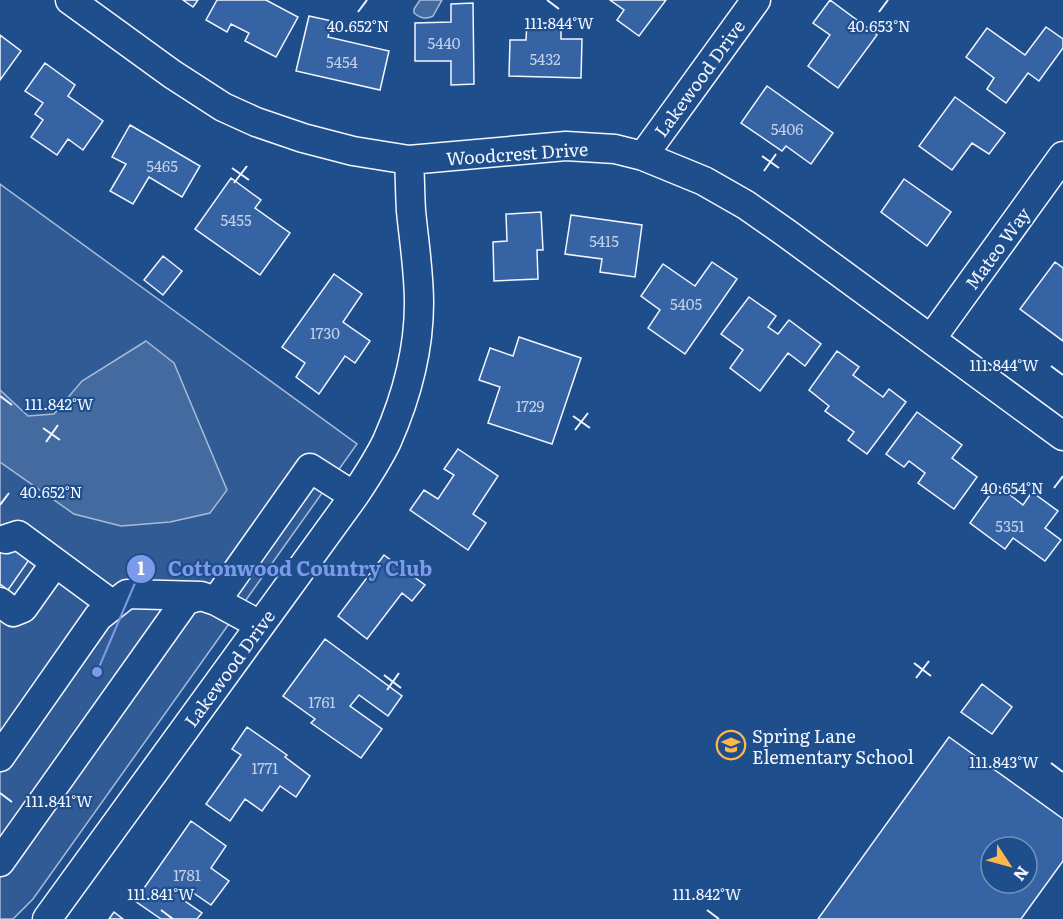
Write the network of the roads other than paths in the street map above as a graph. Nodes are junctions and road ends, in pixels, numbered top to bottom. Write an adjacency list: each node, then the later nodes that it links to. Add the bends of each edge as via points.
1 (70, 0): 5 (street, Woodcrest Drive, via 223,107 303,138)
2 (756, 0): 3 (street, Lakewood Drive)
3 (643, 156): 5 (street, Woodcrest Drive, via 615,149 566,146); 6 (street, Woodcrest Drive, via 704,181 746,205)
4 (1063, 156): 6 (street, Mateo Way)
5 (409, 160): 8 (street, Lakewood Drive, via 419,303 413,356 404,395 386,442)
6 (931, 339): 7 (street, Woodcrest Drive)
7 (1063, 436)
8 (354, 496): 11 (street, via 310,468); 14 (street, Lakewood Drive)
9 (6, 539): 10 (street, via 18,535)
10 (55, 563): 12 (street, via 23,608 13,612); 13 (street)
11 (208, 598): 13 (street, via 127,594); 14 (street); 16 (street, via 186,600)
12 (0, 602)
13 (113, 605): 15 (street, via 98,617)
14 (260, 625): 17 (street, Lakewood Drive)
15 (0, 757)
16 (0, 862)
17 (46, 919)

